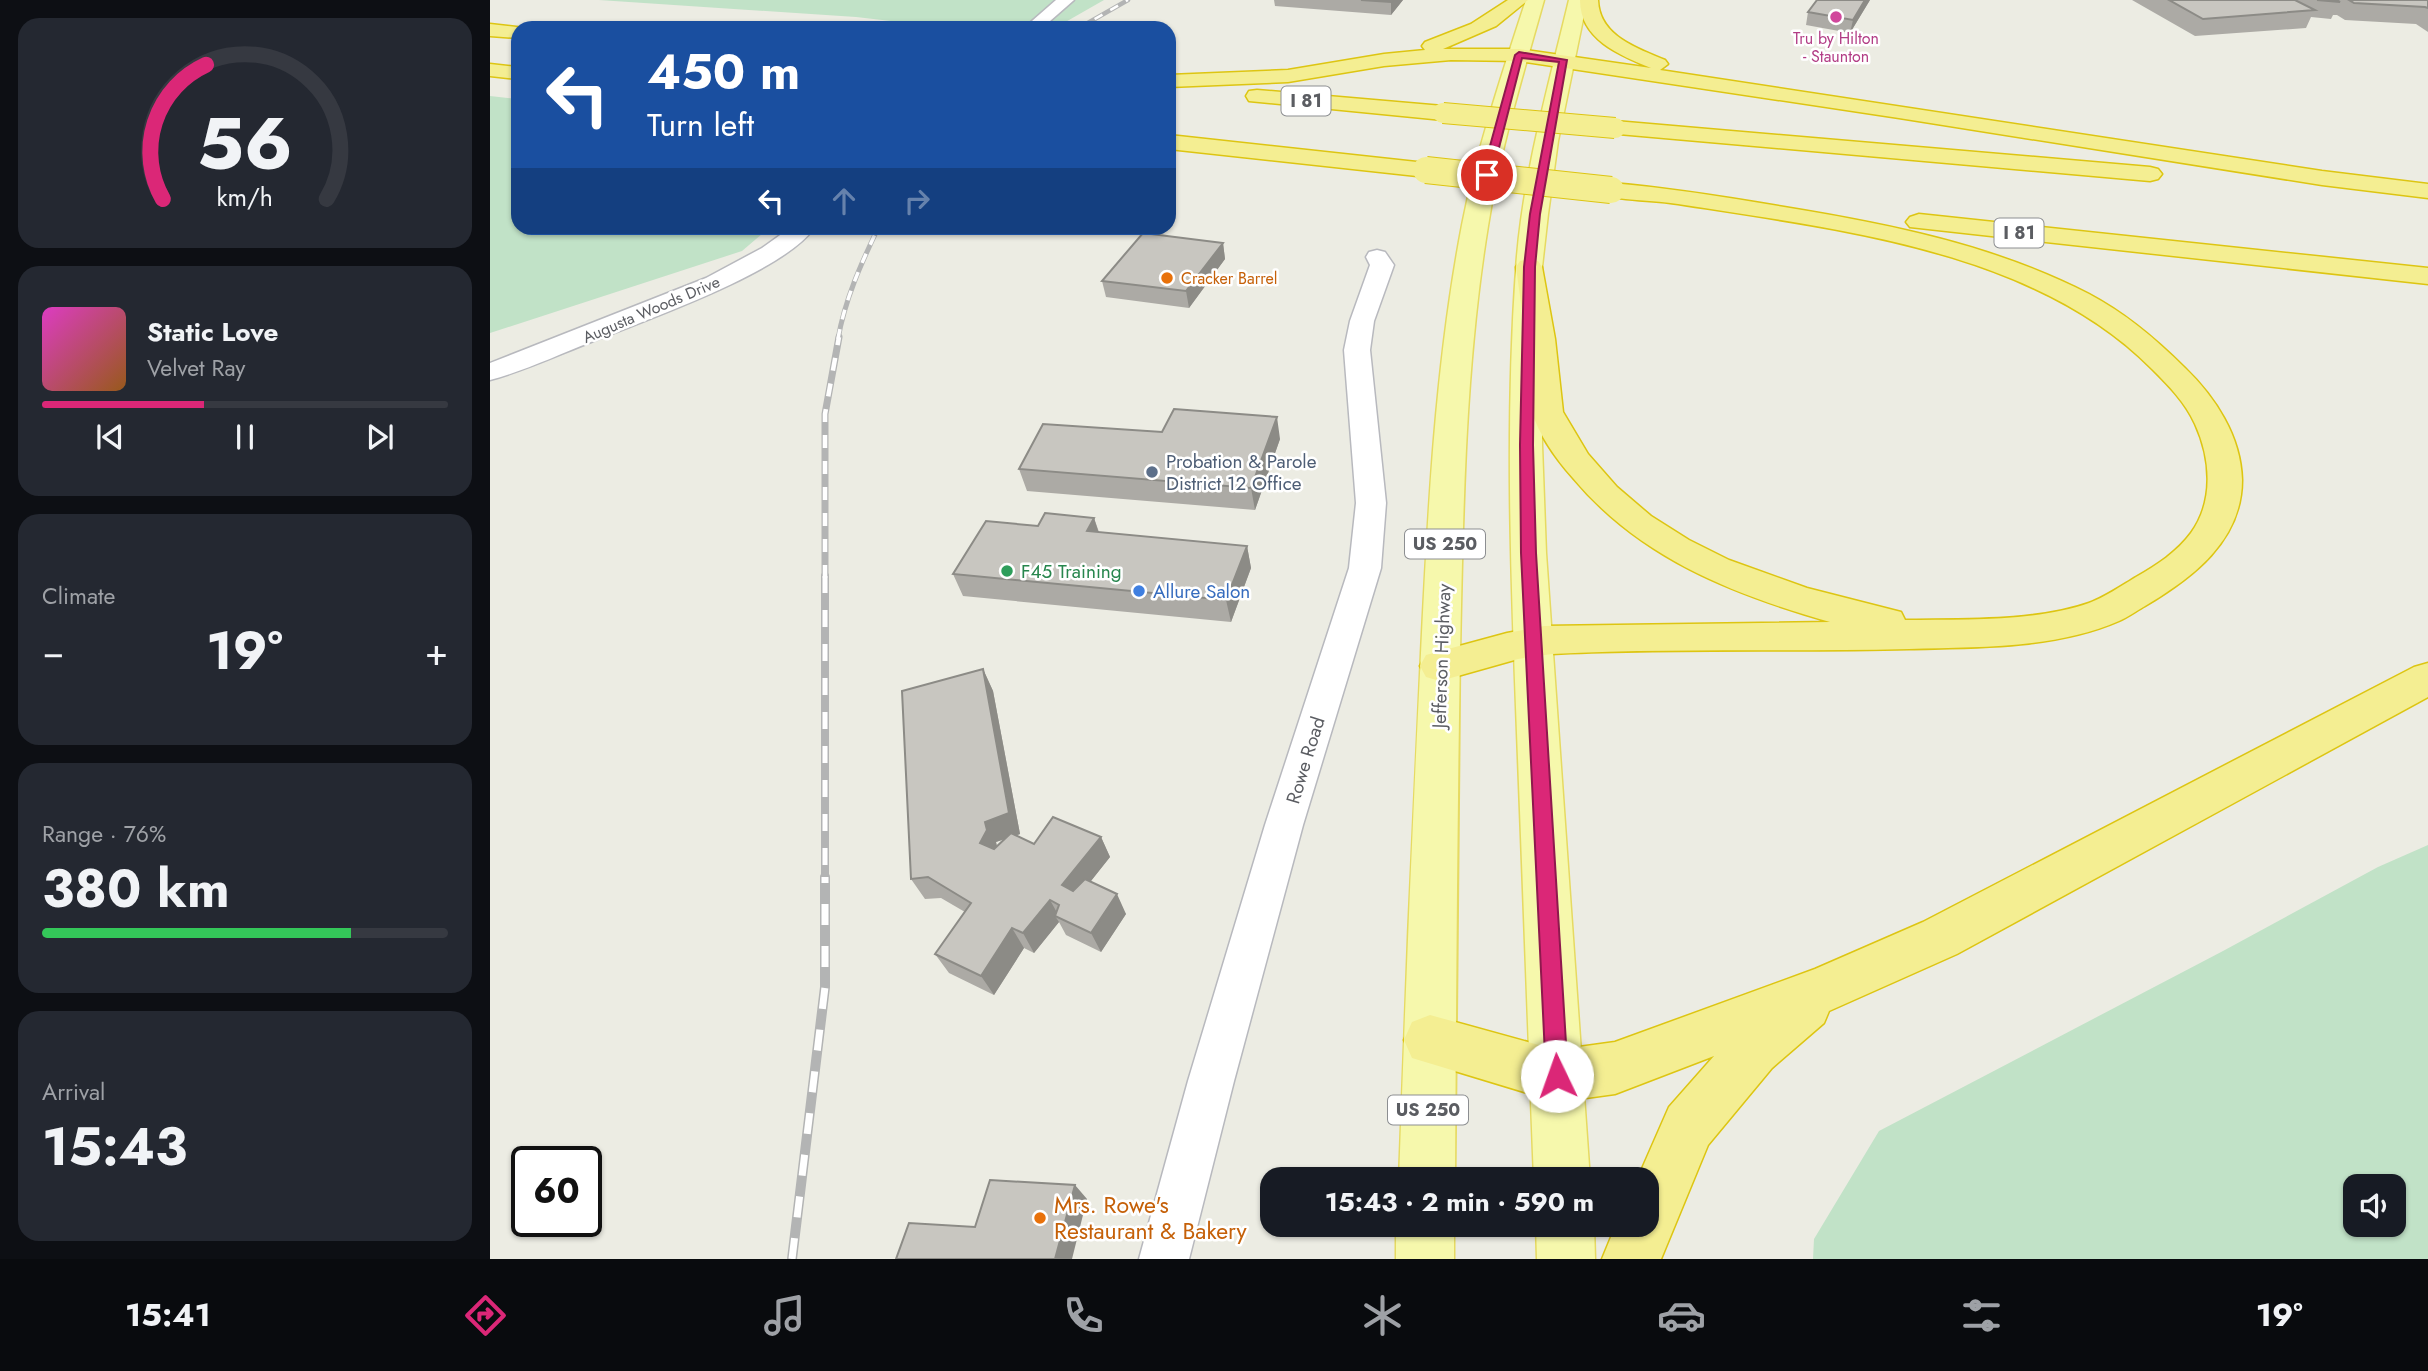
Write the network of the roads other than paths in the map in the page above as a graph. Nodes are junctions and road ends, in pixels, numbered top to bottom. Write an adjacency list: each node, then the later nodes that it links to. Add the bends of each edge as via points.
1 (1066, 0): 6 (street)
2 (1519, 0): 11 (highway, via 1455,38)
3 (1535, 0): 9 (main road, US 250)
4 (1577, 0): 10 (main road)
5 (1589, 0): 15 (highway, via 1592,21 1617,44 1668,69)
6 (1040, 21)
7 (490, 30): 8 (highway)
8 (511, 32)
9 (1519, 55): 10 (highway); 11 (highway, via 1451,54); 28 (main road, Jefferson Highway / US 250, via 1475,223 1458,336)
10 (1563, 60): 15 (highway); 23 (main road)
11 (1384, 61): 14 (highway, via 1288,76)
12 (490, 70): 13 (highway)
13 (511, 72)
14 (1176, 80)
15 (1737, 86): 18 (highway)
16 (1176, 90): 20 (highway, I 81, bridge)
17 (1176, 143): 19 (highway, I 81, bridge)
18 (2428, 191)
19 (1667, 195): 24 (highway, I 81); 26 (highway, via 1922,242 2030,276 2120,322 2147,343 2200,402 2219,441 2226,481 2220,512 2189,560 2104,612 2043,626)
20 (2428, 199)
21 (793, 235): 25 (street, Augusta Woods Drive, via 710,286)
22 (1377, 257): 39 (street, Rowe Road, via 1382,265 1380,275 1362,321 1357,350 1371,503 1365,568 1284,825)
23 (1529, 267): 26 (highway, via 1545,406 1564,443 1607,496 1637,522 1716,569 1772,592 1885,622); 27 (main road, via 1526,445)
24 (2428, 276)
25 (490, 372)
26 (1958, 633): 27 (highway)
27 (1533, 641): 28 (highway); 32 (main road)
28 (1440, 666): 31 (main road, Jefferson Highway / US 250)
29 (2428, 678): 30 (highway, via 1953,931)
30 (1825, 989): 32 (highway, via 1615,1068); 35 (highway, via 1754,1050 1688,1126)
31 (1430, 1040): 32 (highway); 33 (main road, Jefferson Highway / US 250)
32 (1557, 1076): 34 (main road)
33 (1427, 1167)
34 (1561, 1167)
35 (1659, 1194)
36 (1426, 1237): 40 (main road)
37 (1565, 1237): 41 (main road)
38 (1640, 1237): 42 (highway)
39 (1164, 1259)
40 (1425, 1259)
41 (1566, 1259)
42 (1631, 1259)

